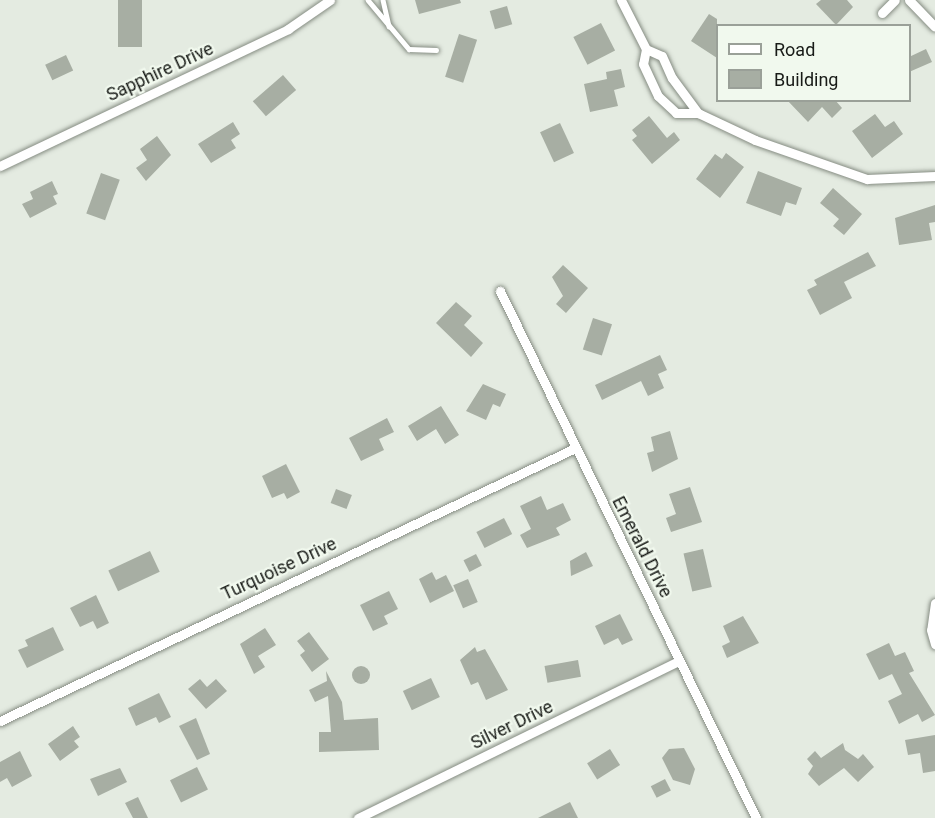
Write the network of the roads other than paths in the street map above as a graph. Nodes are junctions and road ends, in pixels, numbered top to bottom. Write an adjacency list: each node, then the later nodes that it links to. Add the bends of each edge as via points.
1 (330, 0): 13 (street, Sapphire Drive, via 288,29)
2 (368, 0): 8 (lane)
3 (383, 0): 8 (lane)
4 (621, 0): 10 (street)
5 (895, 0): 7 (street)
6 (909, 0): 9 (street)
7 (882, 13)
8 (388, 26): 11 (lane, via 409,49)
9 (935, 27)
10 (646, 49): 12 (street, via 662,56 672,78); 12 (street, via 643,64 666,106 676,113)
11 (436, 50)
12 (698, 113): 14 (street, via 755,140 867,179)
13 (0, 166)
14 (935, 176)
15 (500, 291): 16 (street, Emerald Drive)
16 (573, 449): 19 (street, Emerald Drive); 20 (street, Turquoise Drive)
17 (935, 603): 18 (street, via 931,630)
18 (935, 644)
19 (679, 661): 21 (street, Silver Drive); 22 (street, Emerald Drive)
20 (0, 721)
21 (358, 818)
22 (756, 818)

